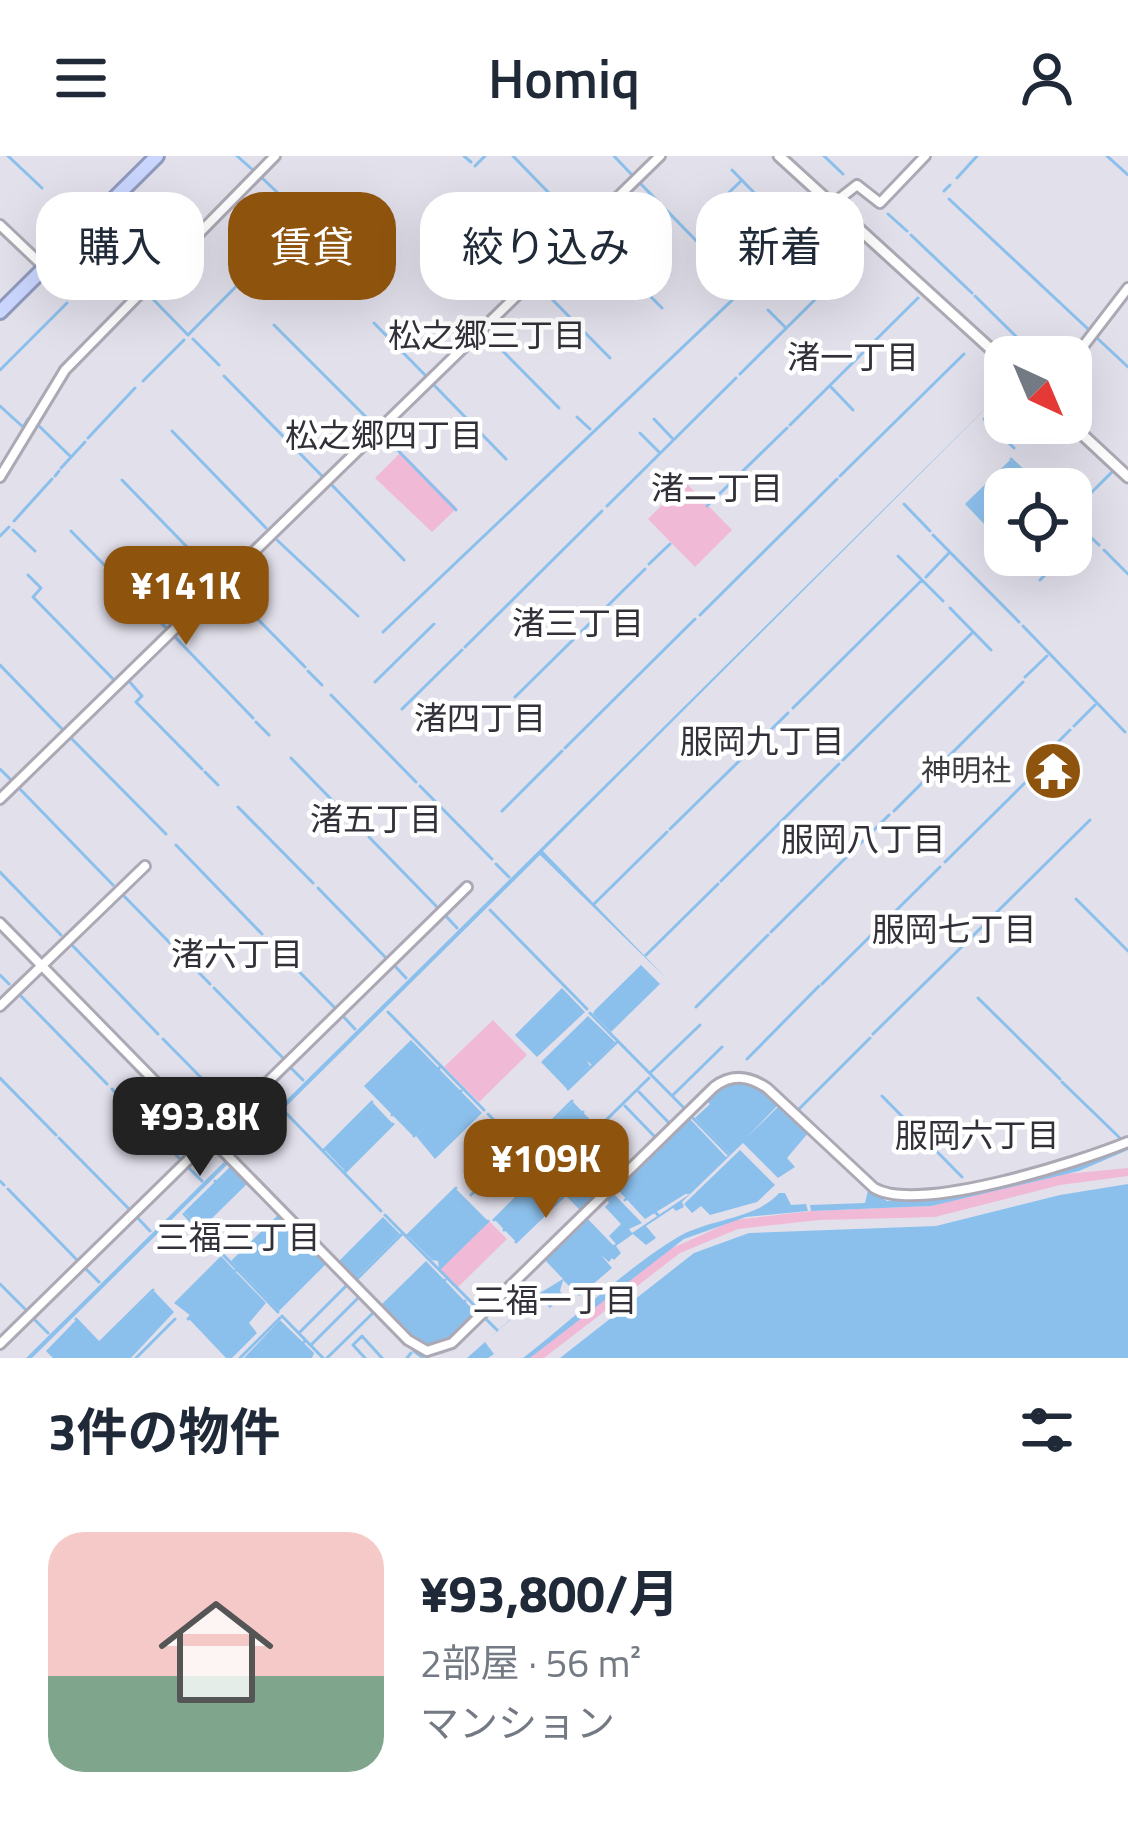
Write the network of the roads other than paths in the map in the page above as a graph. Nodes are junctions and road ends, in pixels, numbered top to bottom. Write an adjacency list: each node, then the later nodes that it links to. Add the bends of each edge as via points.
1 (153, 156): 6 (highway); 15 (highway)
2 (274, 156): 19 (street, via 65,370)
3 (660, 156): 21 (street)
4 (779, 156): 7 (main road)
5 (925, 156): 8 (street, via 880,203 857,185)
6 (115, 192)
7 (821, 192)
8 (848, 192)
9 (0, 225): 11 (street)
10 (864, 231): 17 (main road)
11 (36, 259)
12 (36, 267): 14 (highway)
13 (1128, 288): 16 (street)
14 (0, 303)
15 (0, 312)
16 (1091, 336)
17 (984, 342)
18 (1092, 443): 20 (main road)
19 (0, 477)
20 (1128, 477)
21 (0, 799)
22 (146, 866): 25 (street)
23 (467, 887): 27 (street)
24 (0, 923): 25 (street)
25 (39, 963): 26 (street); 27 (street)
26 (0, 1006)
27 (211, 1138): 28 (street, via 408,1340 432,1351 458,1338 729,1078 767,1088 874,1188 895,1196 950,1192); 29 (street)
28 (1128, 1142)
29 (0, 1344)

